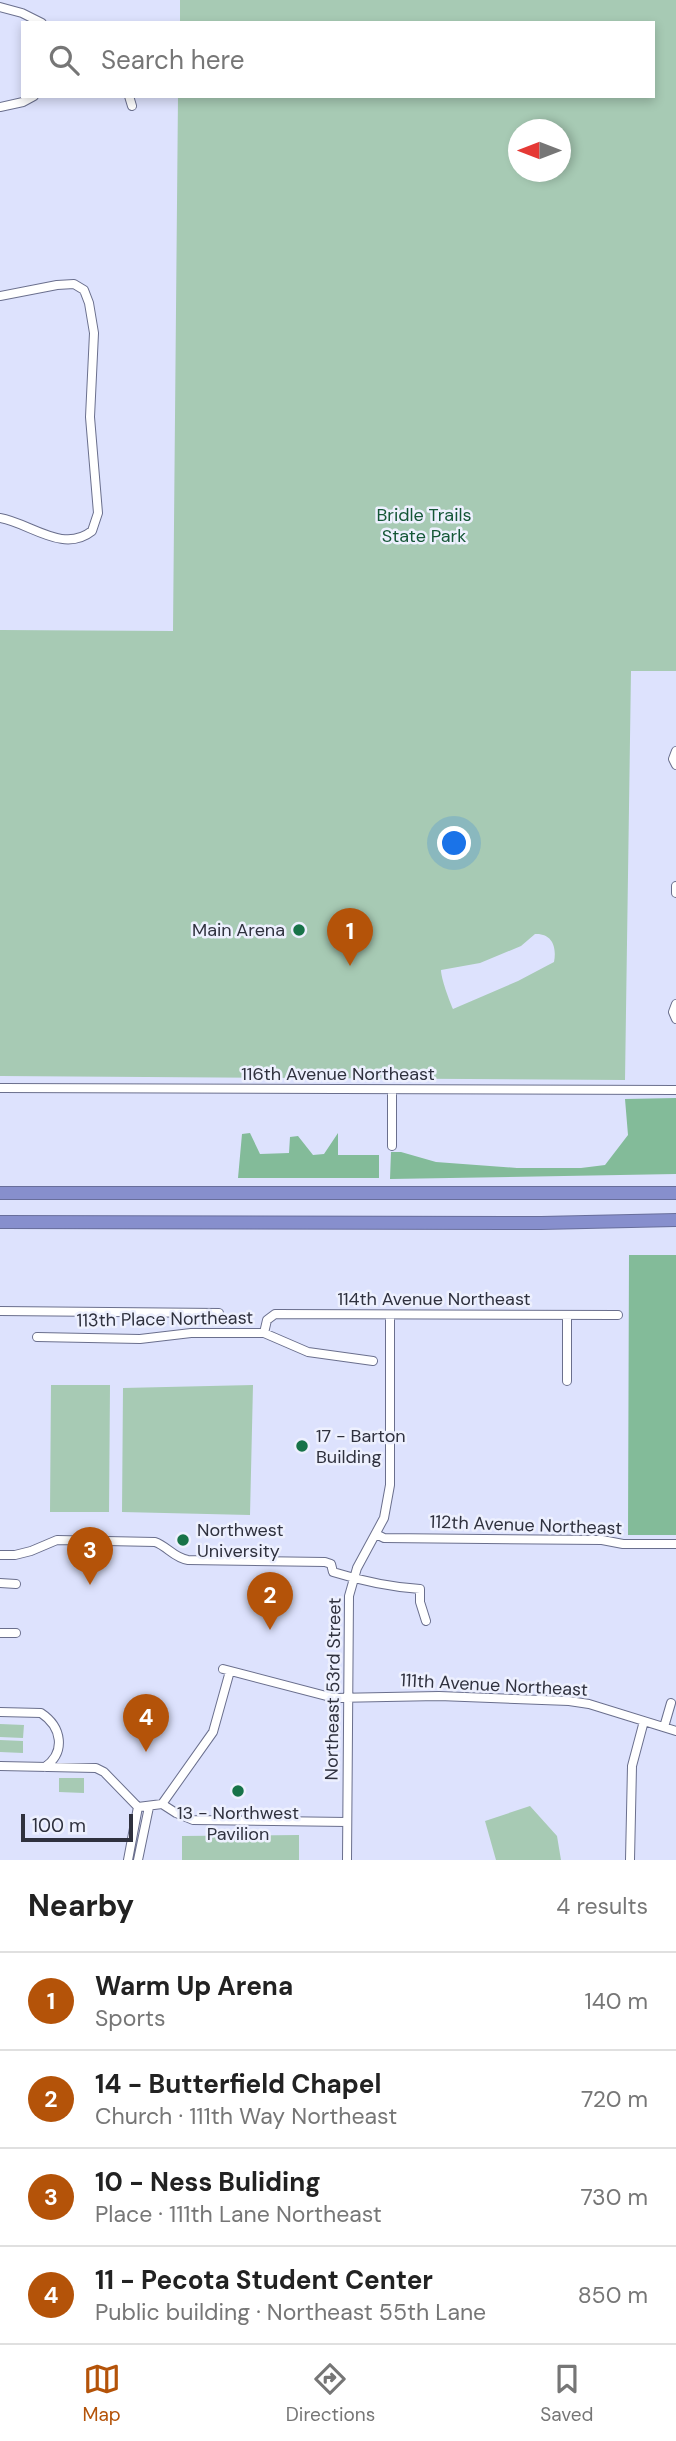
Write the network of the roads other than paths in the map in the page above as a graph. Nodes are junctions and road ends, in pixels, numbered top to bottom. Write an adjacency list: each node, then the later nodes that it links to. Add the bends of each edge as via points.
1 (0, 7): 2 (street)
2 (38, 21)
3 (30, 98): 6 (street)
4 (130, 98): 5 (street)
5 (132, 106)
6 (0, 107)
7 (0, 296): 8 (street, via 57,285 84,290 93,317 90,417 98,513 92,531 77,540)
8 (0, 518)
9 (676, 751): 10 (street)
10 (676, 765)
11 (676, 886): 12 (street)
12 (676, 893)
13 (676, 1004): 14 (street)
14 (676, 1019)
15 (0, 1088): 16 (street, 116th Avenue Northeast)
16 (392, 1090): 17 (street, 116th Avenue Northeast); 18 (street)
17 (676, 1090)
18 (392, 1146)
19 (0, 1193): 20 (highway)
20 (676, 1194)
21 (676, 1220): 22 (highway)
22 (0, 1222)
23 (0, 1311): 24 (street)
24 (219, 1313)
25 (567, 1315): 26 (street, 114th Avenue Northeast); 27 (street, 114th Avenue Northeast); 31 (street)
26 (618, 1315)
27 (390, 1316): 28 (street, 114th Avenue Northeast, via 275,1314 267,1320); 32 (street, Northeast 53rd Street, via 390,1485)
28 (264, 1333): 29 (street, 113th Place Northeast, via 191,1333 140,1339); 30 (street, 113th Place Northeast, via 308,1352)
29 (37, 1336)
30 (373, 1361)
31 (567, 1381)
32 (376, 1534): 33 (street, 112th Avenue Northeast, via 384,1538); 35 (street, Northeast 53rd Street)
33 (676, 1544)
34 (0, 1555): 35 (street, via 31,1551 57,1539 155,1542 181,1559 325,1562 333,1572)
35 (353, 1578): 38 (street, via 420,1589); 41 (street, Northeast 53rd Street)
36 (0, 1583): 37 (street)
37 (16, 1584)
38 (426, 1621)
39 (0, 1633): 40 (street)
40 (16, 1633)
41 (348, 1696): 44 (street, 111th Avenue Northeast, via 569,1701); 49 (street, 111th Avenue Northeast, via 328,1696 226,1670 213,1732); 52 (street, Northeast 53rd Street)
42 (671, 1703): 45 (street)
43 (0, 1712): 48 (street, via 46,1716 60,1741 59,1753)
44 (644, 1721): 45 (street, 111th Avenue Northeast); 56 (street, via 632,1766)
45 (664, 1727): 46 (street, 111th Avenue Northeast)
46 (676, 1731)
47 (0, 1766): 48 (street)
48 (45, 1767): 50 (street, via 96,1768)
49 (162, 1804): 51 (street); 52 (street, via 192,1820)
50 (138, 1807): 51 (street); 53 (street)
51 (149, 1807): 54 (street)
52 (347, 1822): 55 (street, Northeast 53rd Street)
53 (128, 1860)
54 (138, 1860)
55 (347, 1860)
56 (630, 1860)

